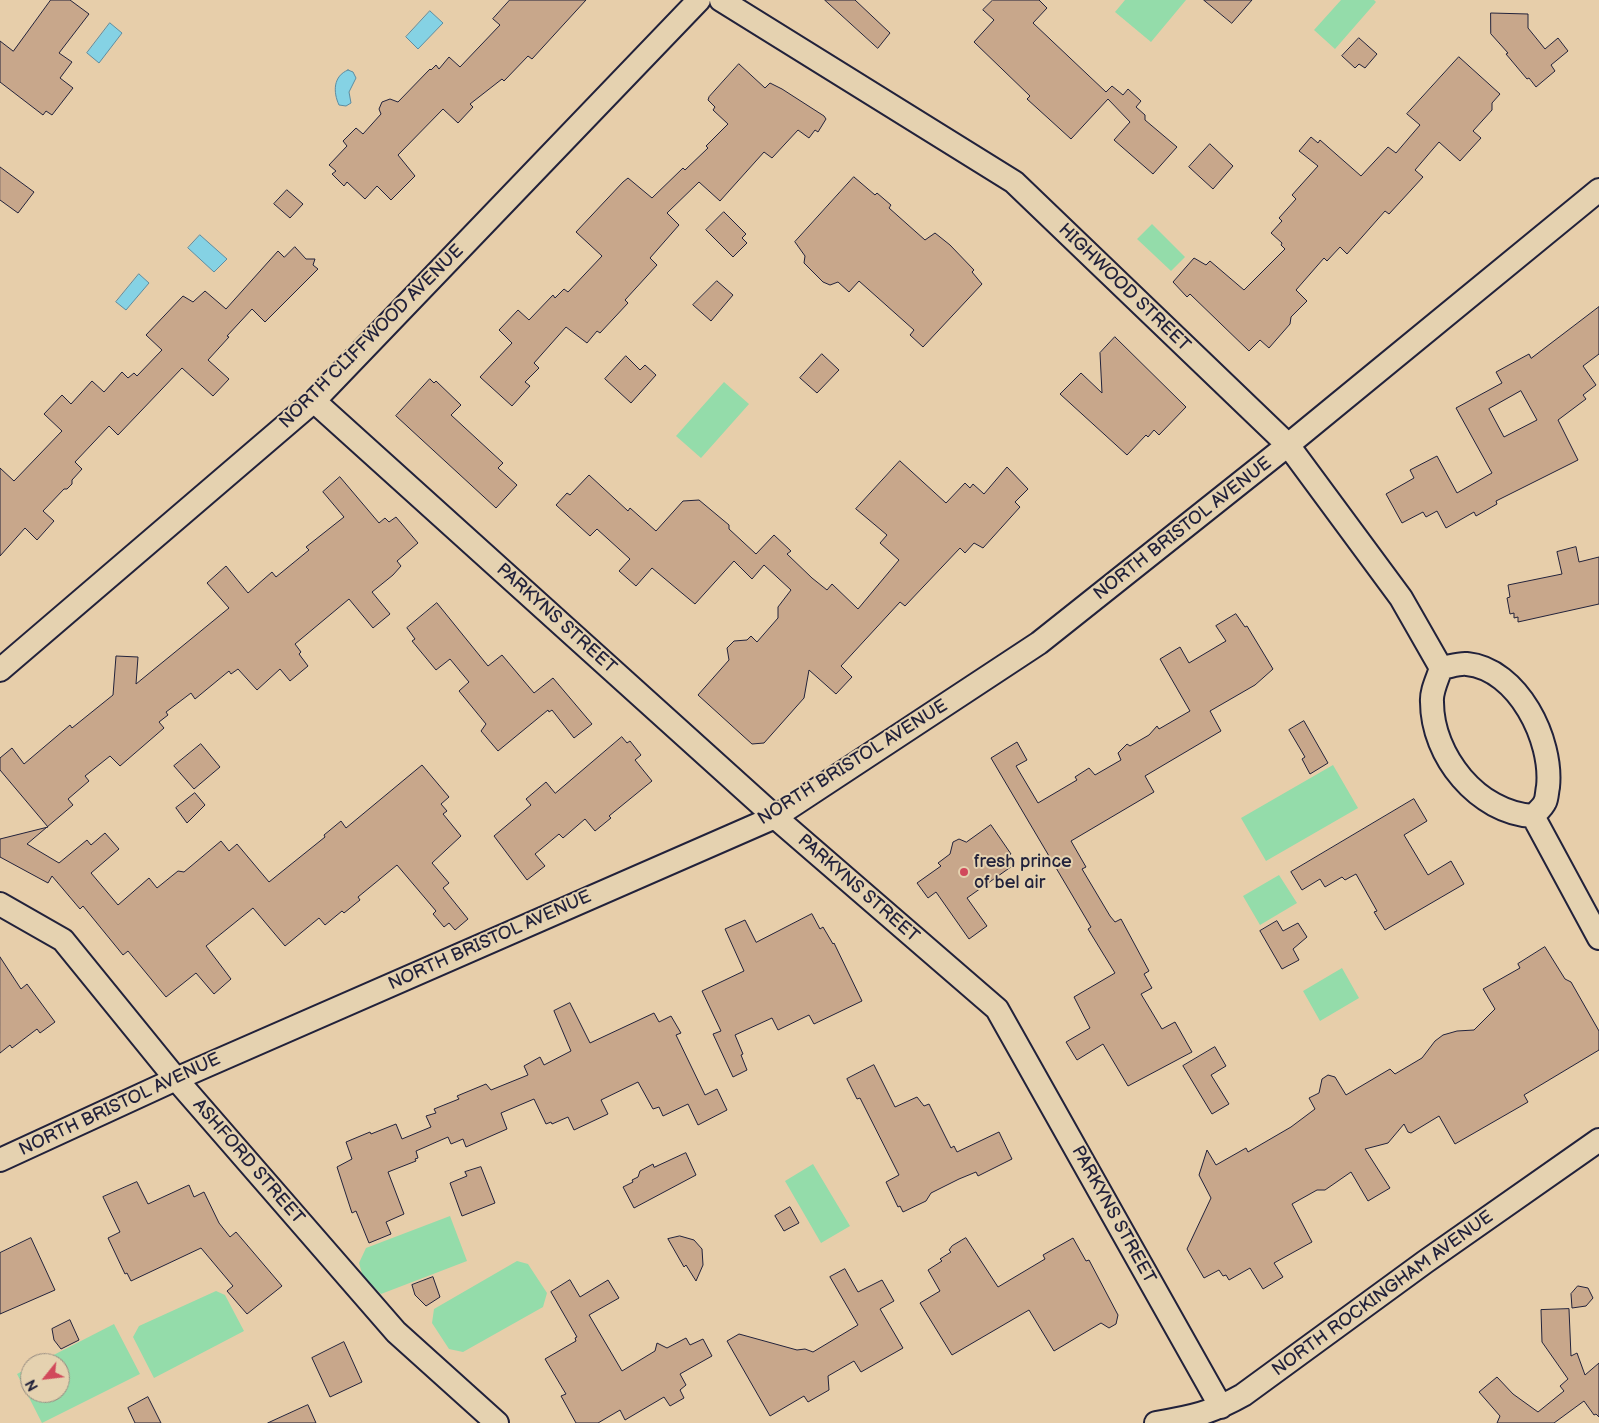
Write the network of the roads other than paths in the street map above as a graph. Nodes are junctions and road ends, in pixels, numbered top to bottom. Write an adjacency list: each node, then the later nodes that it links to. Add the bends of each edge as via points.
1 (699, 0): 4 (street, NORTH CLIFFWOOD AVENUE)
2 (721, 0): 5 (street, HIGHWOOD STREET, via 1014,182)
3 (1599, 190): 5 (street, NORTH BRISTOL AVENUE)
4 (314, 401): 7 (street, NORTH CLIFFWOOD AVENUE); 9 (street, PARKYNS STREET)
5 (1288, 445): 6 (street, HIGHWOOD STREET, via 1401,598); 9 (street, NORTH BRISTOL AVENUE, via 1039,644)
6 (1441, 668): 8 (street, via 1431,700 1435,728 1443,751 1458,774 1477,793 1516,815); 8 (street, via 1466,664 1485,669 1512,687 1532,715 1544,744 1550,771 1546,801)
7 (0, 670)
8 (1533, 816): 11 (street)
9 (775, 817): 12 (street, NORTH BRISTOL AVENUE); 15 (street, PARKYNS STREET, via 997,1010)
10 (0, 904): 12 (street, ASHFORD STREET, via 63,940)
11 (1599, 938)
12 (176, 1079): 14 (street, NORTH BRISTOL AVENUE); 16 (street, ASHFORD STREET, via 396,1332)
13 (1599, 1140): 15 (street, NORTH ROCKINGHAM AVENUE)
14 (0, 1160)
15 (1221, 1407): 17 (street, NORTH ROCKINGHAM AVENUE, via 1199,1416)
16 (497, 1423)
17 (1156, 1423)

